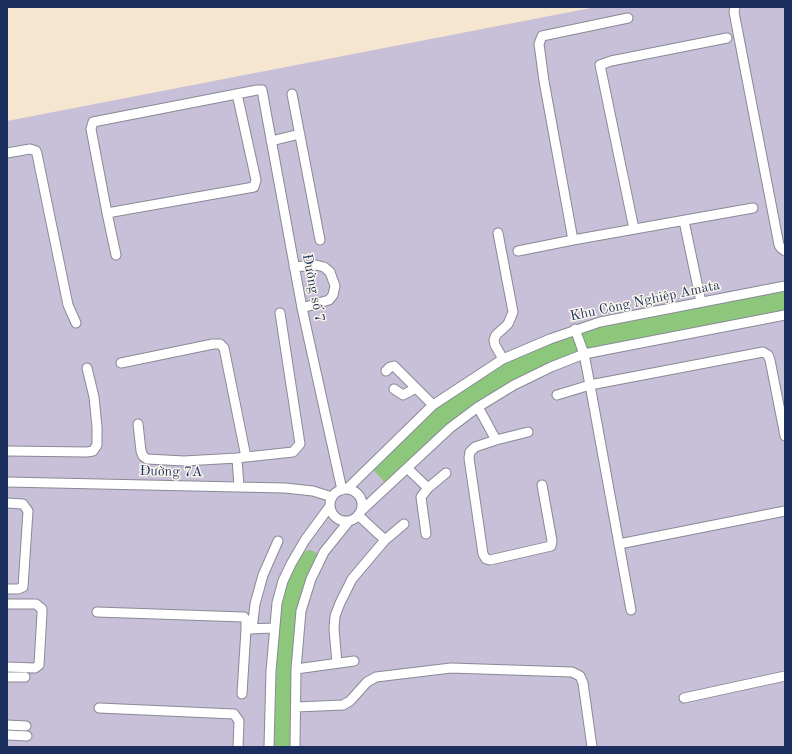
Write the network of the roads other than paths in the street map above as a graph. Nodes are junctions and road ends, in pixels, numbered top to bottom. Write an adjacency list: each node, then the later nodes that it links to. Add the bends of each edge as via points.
1 (735, 7): 17 (street, via 779,245)
2 (628, 18): 15 (street, via 542,36 539,44)
3 (727, 38): 12 (street, via 600,65)
4 (237, 94): 7 (street, Đường số 7, via 262,90); 10 (street, via 94,122 91,129); 10 (street, via 256,180 254,187)
5 (292, 94): 6 (street)
6 (300, 134): 7 (street); 14 (street)
7 (271, 141): 19 (street, Đường số 7)
8 (7, 153): 25 (street, via 30,149 38,154 68,305)
9 (753, 208): 11 (street)
10 (107, 213): 18 (street)
11 (684, 220): 12 (street); 21 (street)
12 (634, 230): 15 (street)
13 (498, 232): 28 (street, via 513,312 508,324 494,340 494,345)
14 (320, 240)
15 (573, 240): 16 (street)
16 (518, 251)
17 (785, 251)
18 (116, 255)
19 (294, 267): 22 (street, Đường số 7); 22 (street, via 324,267 330,272 335,286 334,295 329,300)
20 (785, 286): 21 (street, Khu Công Nghiệp Amata)
21 (701, 302): 26 (street, Khu Công Nghiệp Amata)
22 (302, 308): 51 (street, Đường số 7)
23 (280, 313): 43 (street, via 300,444 293,452)
24 (785, 315): 27 (street)
25 (76, 323)
26 (575, 329): 27 (street); 28 (street, Khu Công Nghiệp Amata)
27 (584, 354): 32 (street); 37 (street, via 514,385)
28 (503, 359): 36 (street, Khu Công Nghiệp Amata)
29 (121, 363): 43 (street, via 220,344 224,348)
30 (87, 368): 42 (street, via 96,420 97,445 94,451)
31 (386, 371): 33 (street, via 394,366)
32 (590, 385): 35 (street); 40 (street, via 763,352 770,360); 61 (street)
33 (416, 388): 34 (street, via 404,395); 36 (street)
34 (394, 390)
35 (557, 395)
36 (433, 405): 51 (street, Khu Công Nghiệp Amata)
37 (478, 407): 41 (street); 45 (street, via 450,428)
38 (138, 424): 44 (street, via 141,451 147,459 184,461)
39 (528, 432): 41 (street)
40 (785, 436)
41 (496, 440): 48 (street, via 475,447 469,458 483,554 486,559 551,546)
42 (7, 452)
43 (246, 457): 44 (street)
44 (237, 458): 49 (street)
45 (408, 468): 50 (street); 55 (street)
46 (446, 473): 50 (street)
47 (7, 482): 49 (street, Đường 7A)
48 (542, 484)
49 (239, 487): 52 (street, Đường 7A, via 313,491)
50 (428, 488): 58 (street, via 421,498)
51 (344, 489): 52 (street); 55 (street, via 352,490 360,497)
52 (331, 501): 56 (street, via 335,516); 66 (street, via 305,540 283,581)
53 (7, 503): 62 (street, via 23,504 28,510 23,587 18,590)
54 (785, 511): 61 (street)
55 (360, 513): 56 (street); 59 (street)
56 (349, 520): 71 (street, via 324,552 311,579 302,611)
57 (404, 524): 59 (street)
58 (426, 534)
59 (385, 540): 69 (street, via 352,579 340,603 334,629)
60 (278, 541): 67 (street, via 263,575)
61 (619, 544): 64 (street)
62 (7, 589)
63 (7, 604): 70 (street, via 36,604 42,609 39,665 35,668)
64 (631, 610)
65 (97, 612): 67 (street, via 244,617)
66 (274, 628): 67 (street); 84 (street)
67 (249, 629): 75 (street)
68 (354, 660): 69 (street)
69 (337, 664): 71 (street)
70 (7, 667)
71 (296, 669): 77 (street)
72 (785, 676): 76 (street)
73 (7, 677): 74 (street)
74 (25, 677)
75 (242, 694)
76 (684, 698)
77 (296, 707): 85 (street); 86 (street, via 343,705 367,682 376,678 451,668 572,672 580,676 583,683)
78 (98, 708): 83 (street, via 234,714 238,721)
79 (7, 725): 80 (street)
80 (26, 726)
81 (7, 735): 82 (street)
82 (27, 736)
83 (238, 747)
84 (269, 747)
85 (295, 747)
86 (592, 747)

